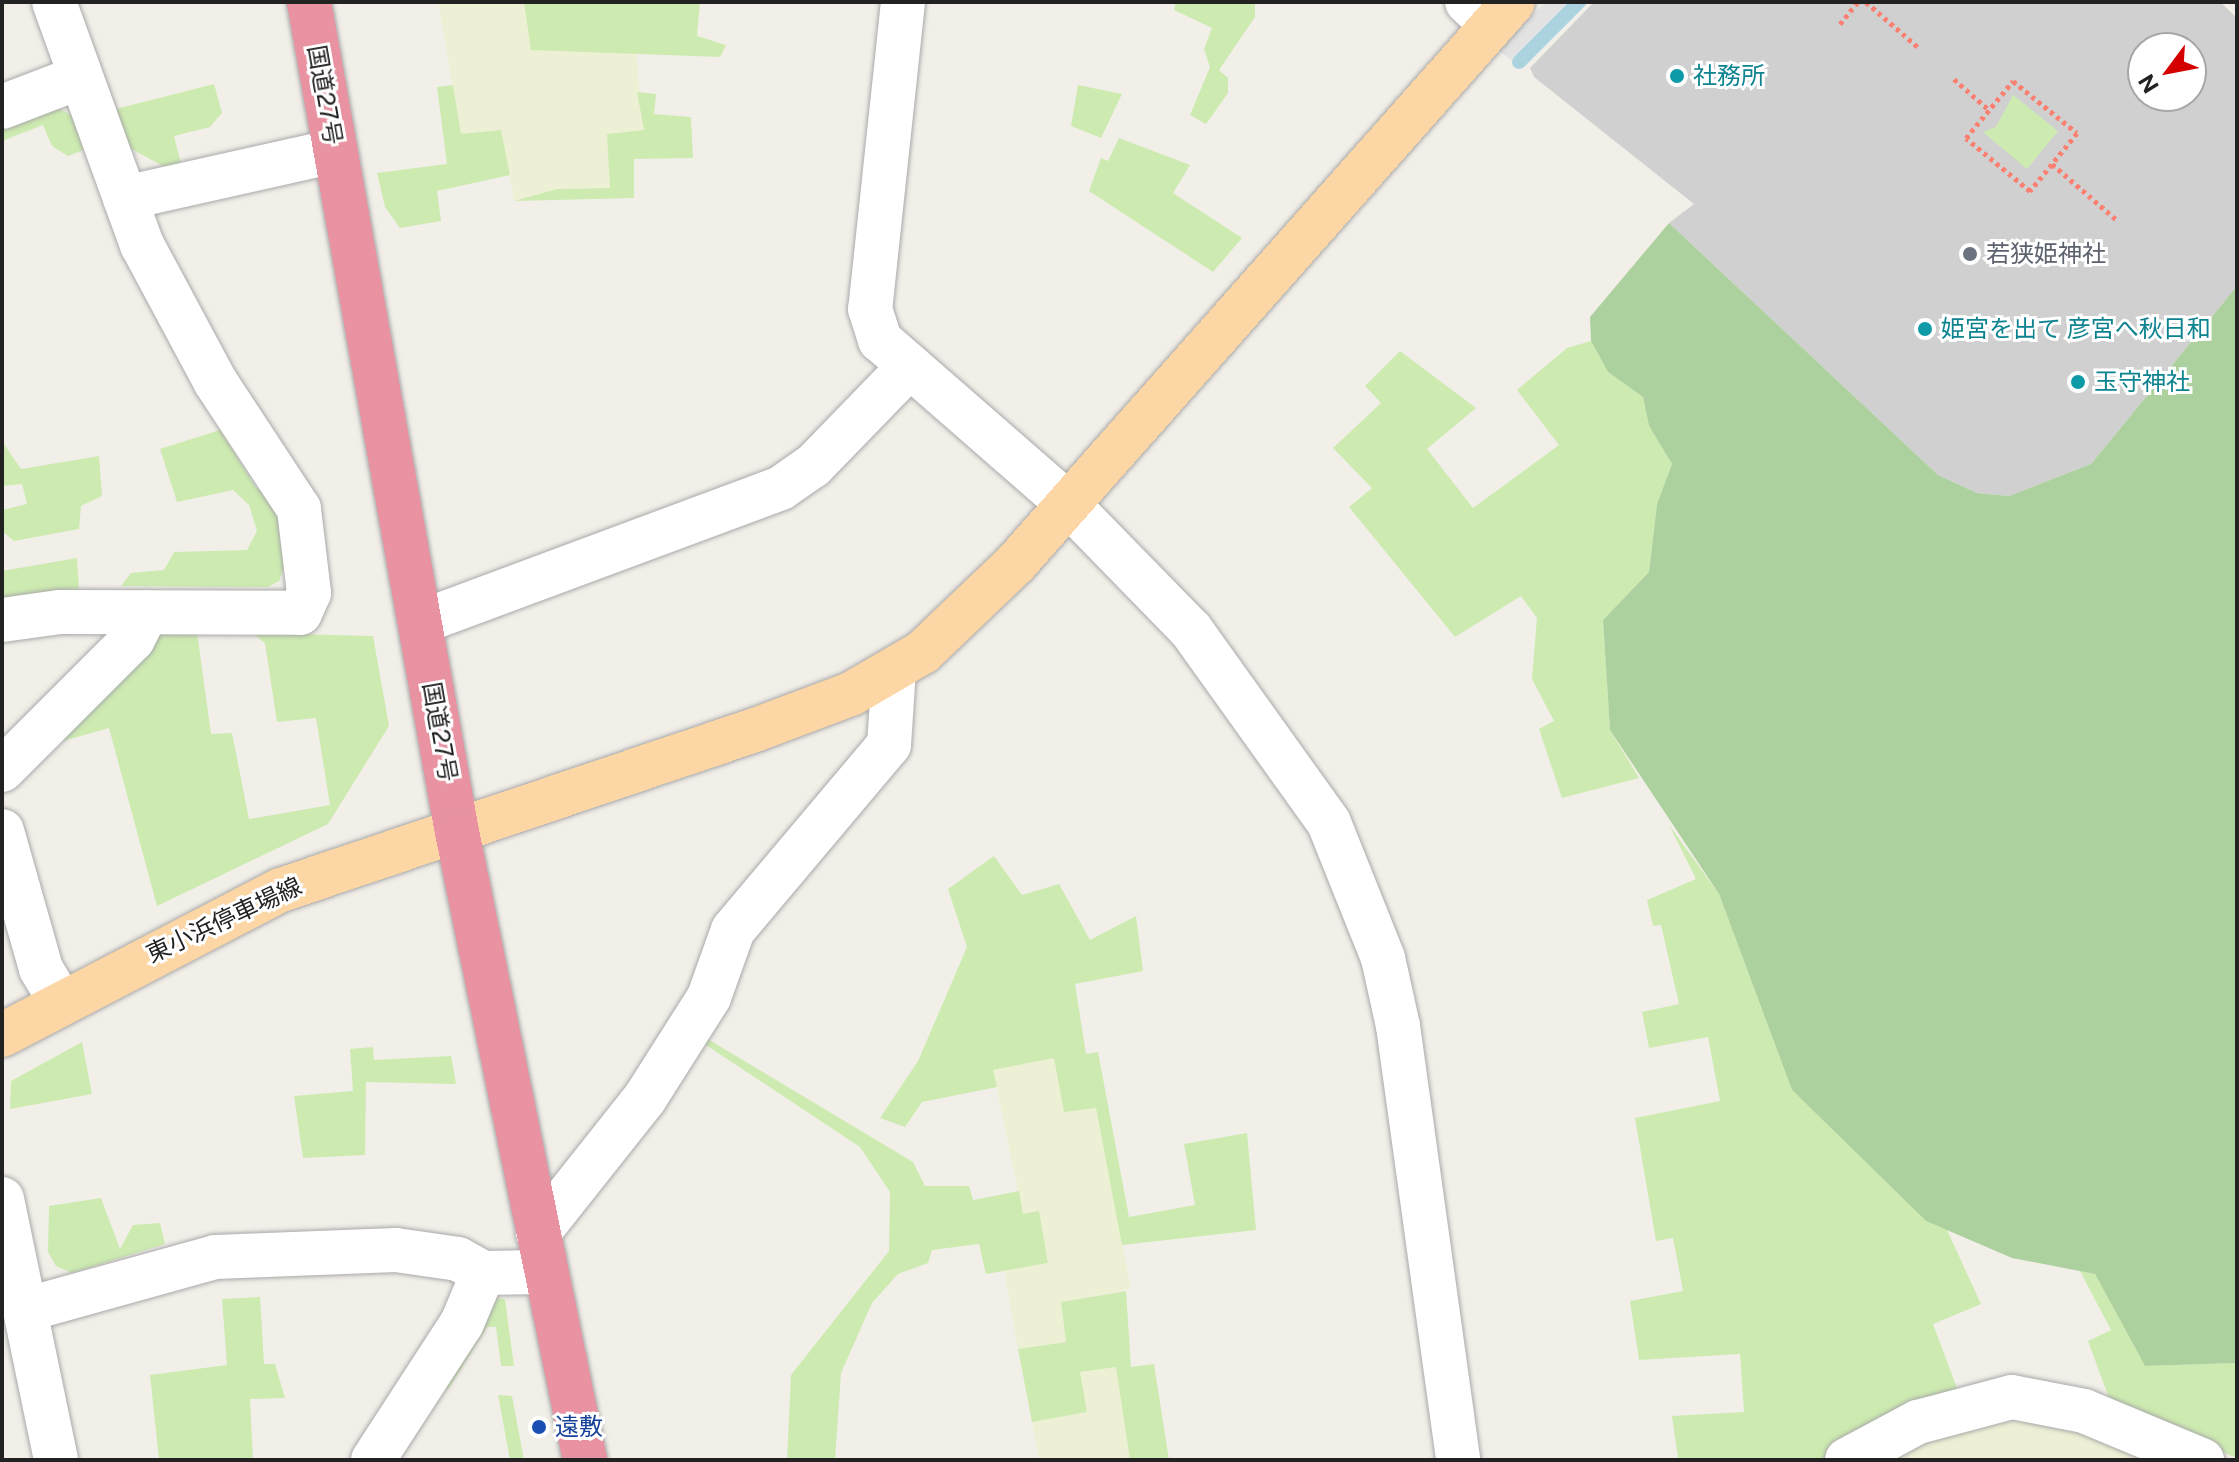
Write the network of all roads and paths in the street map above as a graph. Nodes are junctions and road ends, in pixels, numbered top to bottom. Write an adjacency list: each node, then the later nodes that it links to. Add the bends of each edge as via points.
1 (54, 2): 9 (street)
2 (309, 2): 13 (highway, 国道27号)
3 (903, 2): 17 (street, via 870,309 880,340)
4 (1858, 2): 7 (path)
5 (1866, 2): 8 (path)
6 (1491, 10): 18 (main road, 東小浜停車場線)
7 (1840, 24)
8 (1920, 49)
9 (80, 77): 11 (street); 15 (street)
10 (1954, 79): 12 (path)
11 (2, 107)
12 (1989, 110): 14 (path, via 1966,138 2030,191); 14 (path, via 2013,81 2077,133)
13 (335, 151): 15 (street); 21 (highway, 国道27号)
14 (2052, 164): 16 (path)
15 (125, 198): 19 (street, via 176,312 268,470 299,509 309,593 300,613)
16 (2118, 221)
17 (910, 366): 18 (street); 21 (street, via 813,466 781,488)
18 (1066, 502): 22 (main road, 東小浜停車場線, via 952,629); 35 (street, via 1191,630 1249,705 1329,823 1361,894 1383,958 1414,1114)
19 (147, 612): 20 (street); 23 (street, via 133,639)
20 (2, 620)
21 (421, 622): 25 (highway, 国道27号)
22 (894, 670): 25 (main road, 東小浜停車場線, via 755,730); 29 (street, via 889,745 733,930 709,997)
23 (2, 770)
24 (2, 831): 26 (street, via 41,969)
25 (457, 832): 26 (main road, 東小浜停車場線, via 281,890); 29 (highway, 国道27号)
26 (60, 1001): 27 (main road, 東小浜停車場線)
27 (2, 1035)
28 (2, 1199): 31 (street)
29 (542, 1252): 30 (street); 34 (highway, 国道27号)
30 (483, 1273): 31 (street, via 458,1259 396,1250 215,1257); 33 (street, via 462,1323)
31 (20, 1320): 32 (street)
32 (56, 1460)
33 (373, 1460)
34 (585, 1460)
35 (1458, 1460)
36 (1847, 1460): 37 (street, via 1918,1422 2012,1397 2084,1411)
37 (2202, 1460)

